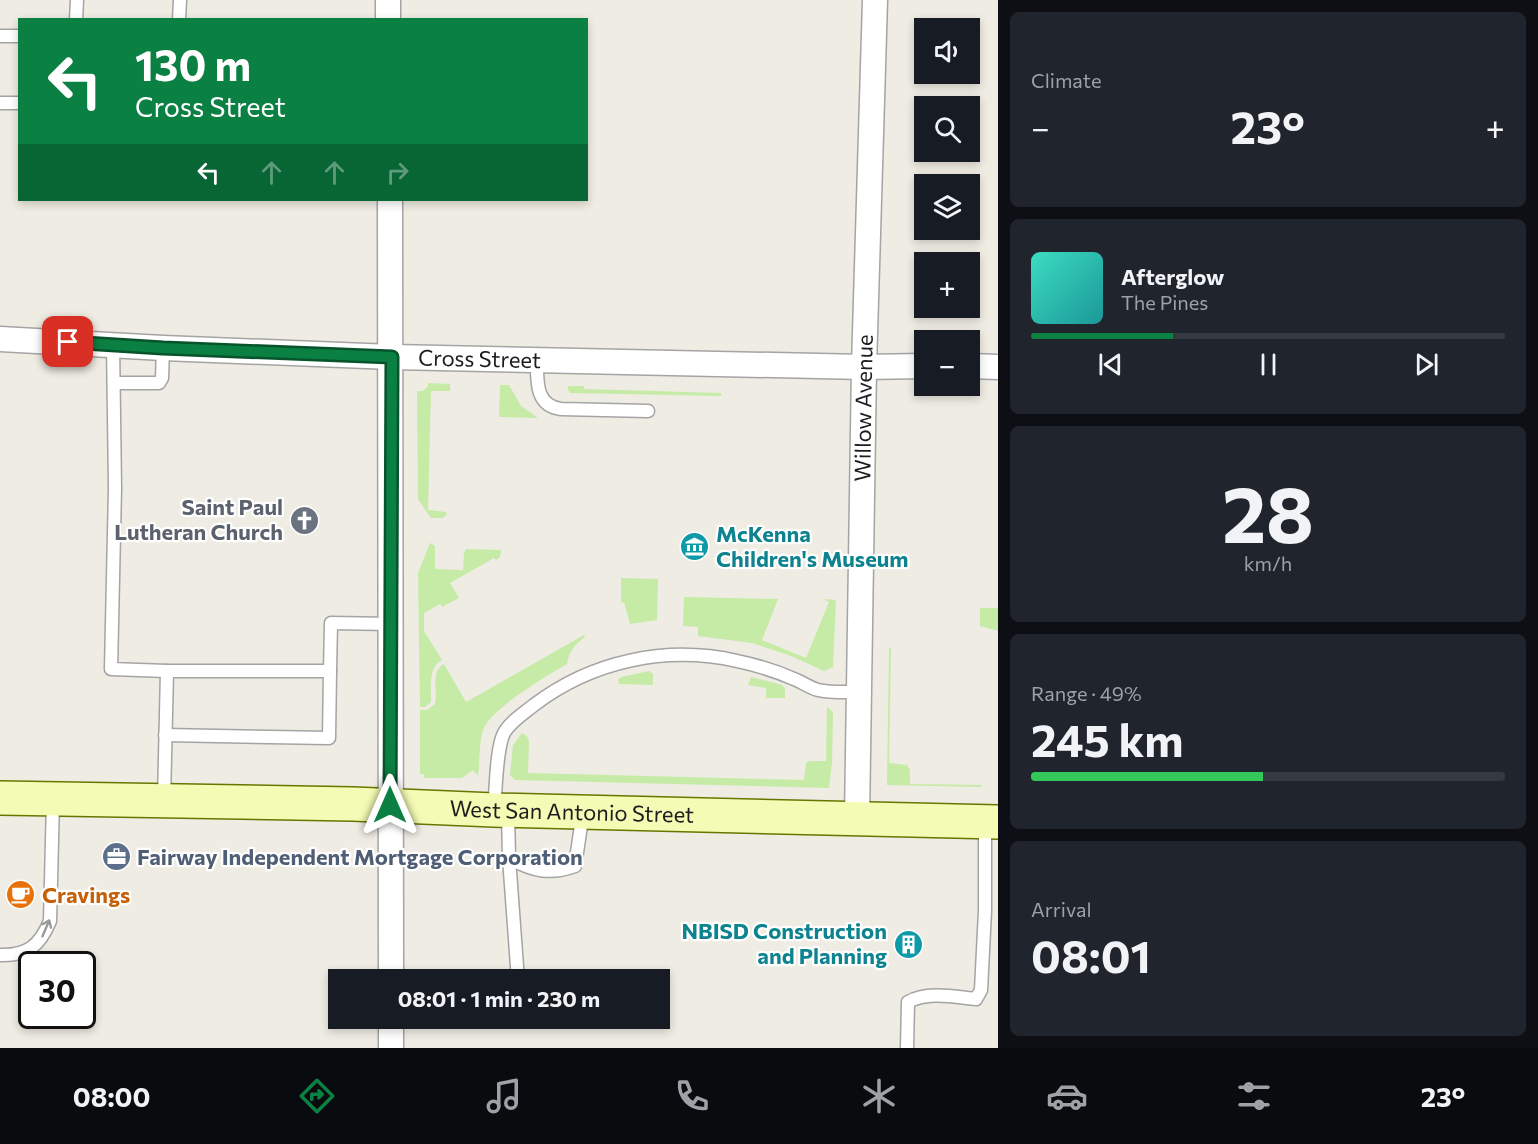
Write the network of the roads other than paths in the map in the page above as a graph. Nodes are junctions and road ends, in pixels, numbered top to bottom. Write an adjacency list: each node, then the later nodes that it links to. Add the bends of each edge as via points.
1 (77, 0): 5 (lane)
2 (180, 0): 6 (lane)
3 (388, 0): 7 (street)
4 (875, 0): 20 (street, Willow Avenue)
5 (76, 18)
6 (179, 18)
7 (388, 18)
8 (0, 36): 9 (lane)
9 (18, 36)
10 (0, 103): 11 (lane)
11 (18, 103)
12 (390, 201): 16 (street)
13 (0, 339): 14 (street, Cross Street)
14 (113, 344): 15 (street, Cross Street); 22 (lane)
15 (163, 348): 16 (street, Cross Street); 22 (lane, via 159,383)
16 (392, 357): 17 (street, Cross Street); 24 (street)
17 (537, 361): 20 (street, Cross Street); 23 (lane, via 537,386 550,406)
18 (914, 366): 20 (street, Cross Street)
19 (980, 366): 21 (street)
20 (864, 367): 27 (street, Willow Avenue)
21 (998, 367)
22 (114, 383): 25 (lane, via 111,669)
23 (648, 411)
24 (391, 624): 26 (lane, via 331,622); 32 (street)
25 (167, 671): 26 (lane); 28 (lane)
26 (330, 671): 28 (lane, via 329,738)
27 (859, 692): 33 (lane, via 820,690 765,668 712,657 657,656 605,667 542,699 508,728 500,743); 35 (street, Willow Avenue)
28 (165, 735): 31 (lane)
29 (53, 797): 30 (main road, West San Antonio Street); 31 (main road, West San Antonio Street); 38 (lane, one-way to 29, via 14,956 31,949 43,937 50,921)
30 (0, 798)
31 (164, 800): 32 (main road, West San Antonio Street)
32 (390, 805): 33 (main road, West San Antonio Street); 39 (street)
33 (501, 810): 34 (main road, West San Antonio Street); 37 (lane)
34 (583, 812): 35 (main road, West San Antonio Street); 37 (lane, via 575,866 559,872 528,868)
35 (857, 818): 36 (main road, West San Antonio Street)
36 (992, 822): 43 (lane, via 981,990 976,999 941,996 908,1002)
37 (509, 858): 40 (lane)
38 (0, 955)
39 (390, 969)
40 (517, 969)
41 (391, 1029): 42 (street)
42 (391, 1048)
43 (907, 1048)

